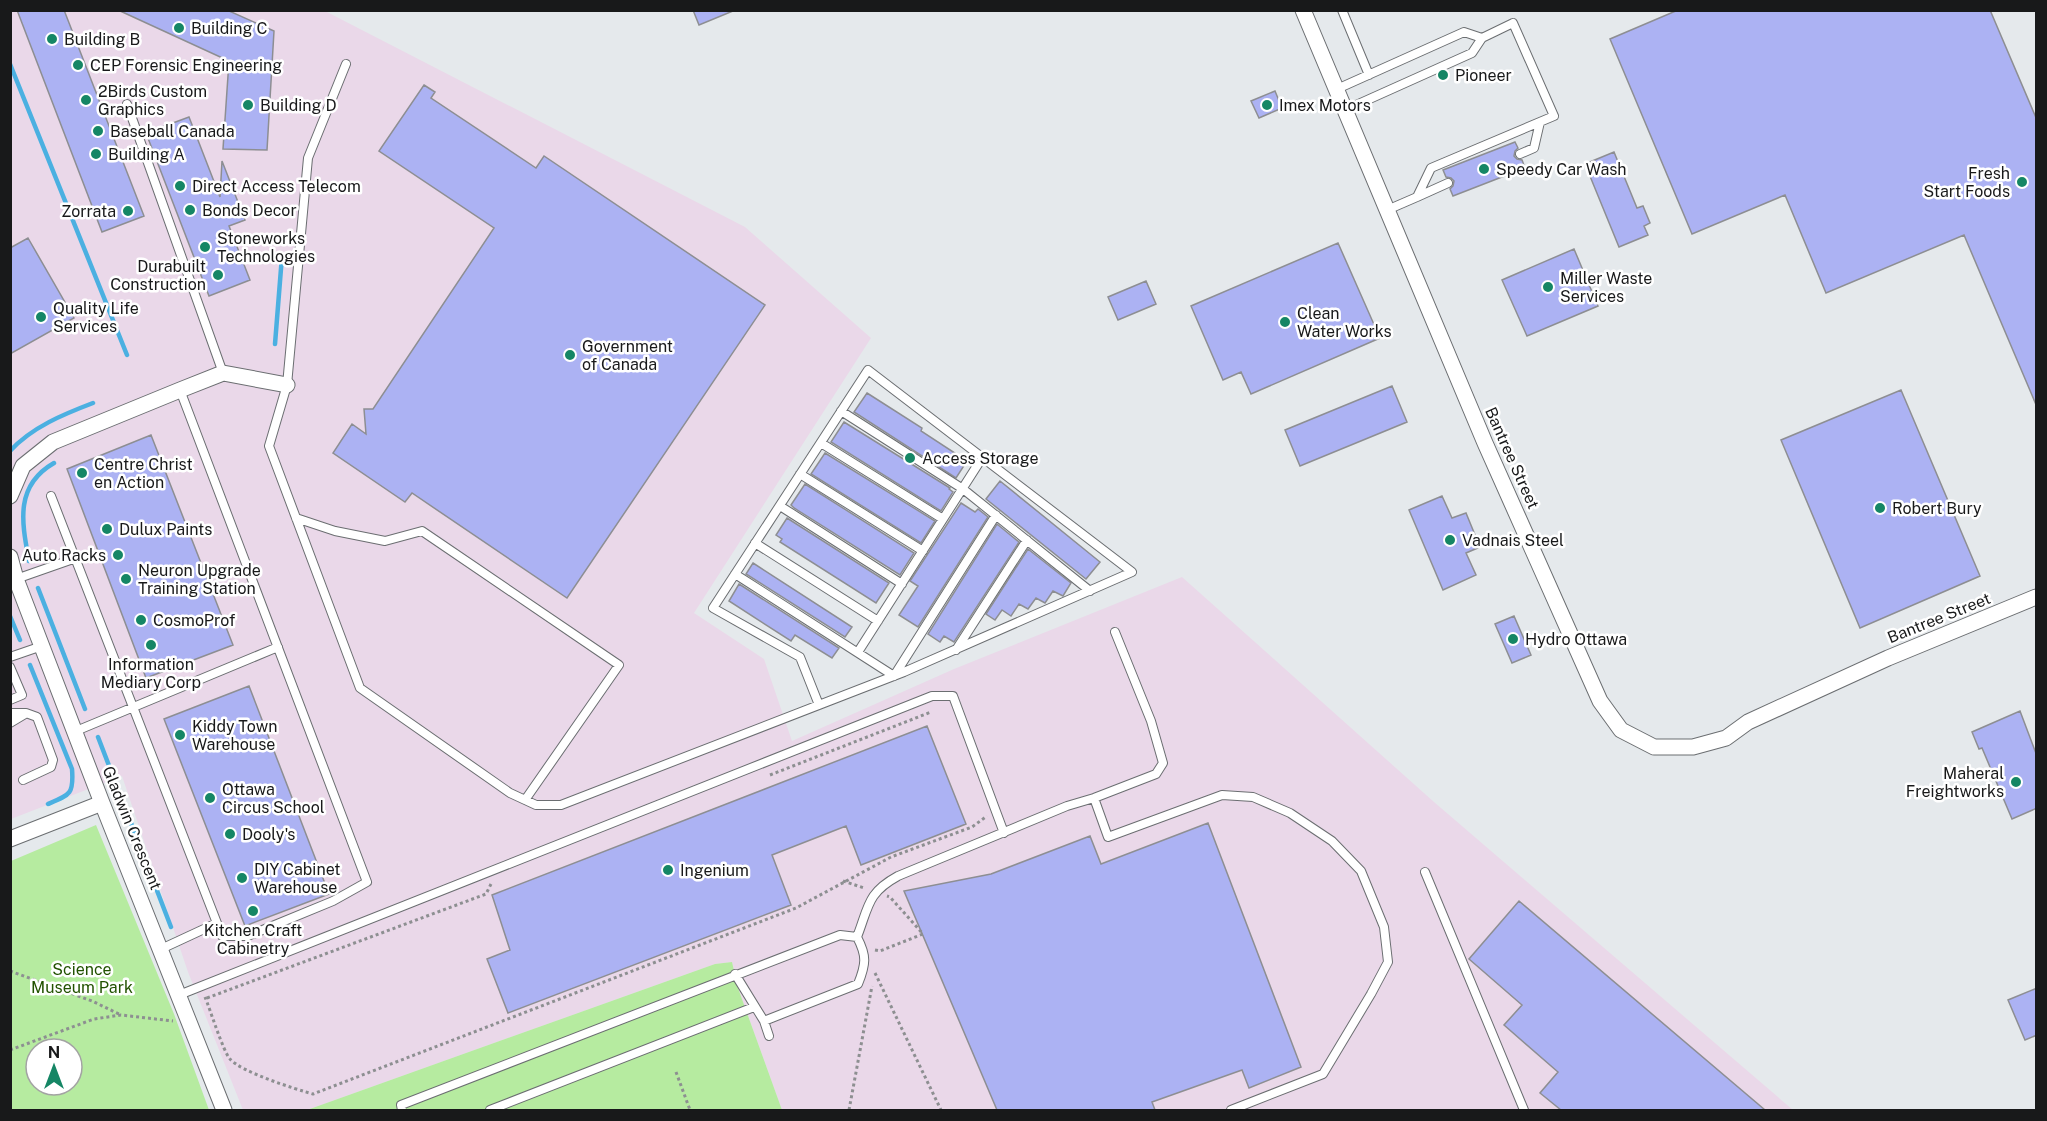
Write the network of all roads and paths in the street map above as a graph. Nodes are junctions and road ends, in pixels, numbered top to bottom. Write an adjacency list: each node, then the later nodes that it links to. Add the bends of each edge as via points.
1 (1303, 10): 6 (street, Bantree Street)
2 (1342, 10): 5 (lane)
3 (1482, 38): 5 (lane, via 1464,32); 8 (lane, via 1472,54); 9 (lane, via 1513,23 1554,116)
4 (346, 64): 15 (lane, via 308,158)
5 (1369, 75): 6 (lane)
6 (1337, 89): 8 (street, Bantree Street)
7 (127, 104): 14 (lane)
8 (1345, 110): 13 (street, Bantree Street)
9 (1540, 122): 10 (lane, via 1534,148); 12 (lane, via 1431,168)
10 (1520, 154)
11 (1448, 183): 12 (lane)
12 (1416, 197): 13 (lane)
13 (1386, 211): 37 (street, Bantree Street, via 1600,701 1621,730 1654,747 1693,747 1726,738 1758,717 1888,658)
14 (223, 373): 15 (street); 16 (street)
15 (288, 385): 26 (lane, via 268,446)
16 (180, 390): 23 (street, via 53,442 23,466); 41 (lane)
17 (841, 411): 18 (lane); 19 (lane, via 868,370); 21 (lane)
18 (821, 442): 20 (lane); 27 (lane)
19 (982, 458): 21 (lane); 36 (lane, via 1132,572)
20 (800, 474): 24 (lane); 30 (lane)
21 (963, 489): 25 (lane); 27 (lane)
22 (51, 495): 31 (lane)
23 (10, 496)
24 (780, 506): 29 (lane); 35 (lane)
25 (996, 515): 28 (lane); 46 (lane)
26 (296, 518): 56 (lane, via 360,688); 56 (lane, via 385,541 422,531 619,665)
27 (943, 519): 30 (lane)
28 (1027, 540): 36 (lane); 42 (lane)
29 (755, 543): 33 (lane); 38 (lane)
30 (923, 551): 35 (lane)
31 (76, 558): 34 (lane); 49 (lane)
32 (11, 559): 34 (street, Gladwin Crescent)
33 (735, 574): 43 (lane); 48 (lane, via 713,608 800,657)
34 (16, 579): 40 (street, Gladwin Crescent)
35 (902, 584): 38 (lane)
36 (1090, 591): 42 (lane)
37 (2037, 597)
38 (878, 621): 43 (lane)
39 (1115, 632): 55 (lane, via 1154,729 1163,763 1156,774)
40 (42, 646): 44 (lane); 53 (street, Gladwin Crescent)
41 (278, 647): 49 (lane); 64 (lane, via 367,882 333,901 248,936 222,936)
42 (956, 650): 46 (lane)
43 (858, 652): 46 (lane)
44 (10, 657)
45 (10, 667): 47 (lane, via 21,695)
46 (894, 676): 48 (lane)
47 (10, 700)
48 (819, 705): 56 (lane, via 561,805 536,805)
49 (133, 708): 53 (lane); 64 (lane)
50 (10, 713): 51 (lane)
51 (26, 713): 52 (lane); 54 (lane, via 37,717 53,760 51,767)
52 (10, 723)
53 (76, 731): 57 (street, Gladwin Crescent)
54 (23, 780)
55 (1094, 798): 59 (lane); 88 (lane, via 1108,837 1222,795 1253,797 1290,813 1332,841 1361,871 1384,927 1388,962 1371,994 1323,1074)
56 (525, 800)
57 (102, 802): 60 (street); 66 (street, Gladwin Crescent)
58 (995, 810): 59 (lane); 72 (lane, via 953,696 932,696); 74 (path, via 972,827 891,857 796,908 313,1094 253,1073 230,1059)
59 (1004, 833): 65 (lane, via 882,885 873,894)
60 (10, 839)
61 (1425, 872): 89 (lane)
62 (486, 894): 74 (path)
63 (890, 897): 67 (path, via 923,934 880,951)
64 (217, 923): 66 (lane)
65 (857, 937): 67 (lane); 70 (lane, via 840,935)
66 (161, 949): 73 (street, Gladwin Crescent)
67 (864, 950): 77 (lane, via 865,967 858,984)
68 (10, 971): 76 (path)
69 (875, 973): 87 (path)
70 (735, 974): 75 (lane); 83 (lane, via 401,1105)
71 (872, 986): 86 (path)
72 (201, 987): 73 (lane); 74 (path)
73 (179, 995): 78 (street, Gladwin Crescent)
74 (206, 999)
75 (754, 1006): 77 (lane); 84 (lane)
76 (121, 1014): 78 (path); 80 (path, via 94,1019)
77 (764, 1021): 79 (lane)
78 (190, 1023): 82 (street, Gladwin Crescent)
79 (769, 1036)
80 (10, 1050)
81 (676, 1072): 85 (path)
82 (224, 1110)
83 (402, 1110)
84 (490, 1110)
85 (690, 1110)
86 (849, 1110)
87 (941, 1110)
88 (1231, 1110)
89 (1524, 1110)

